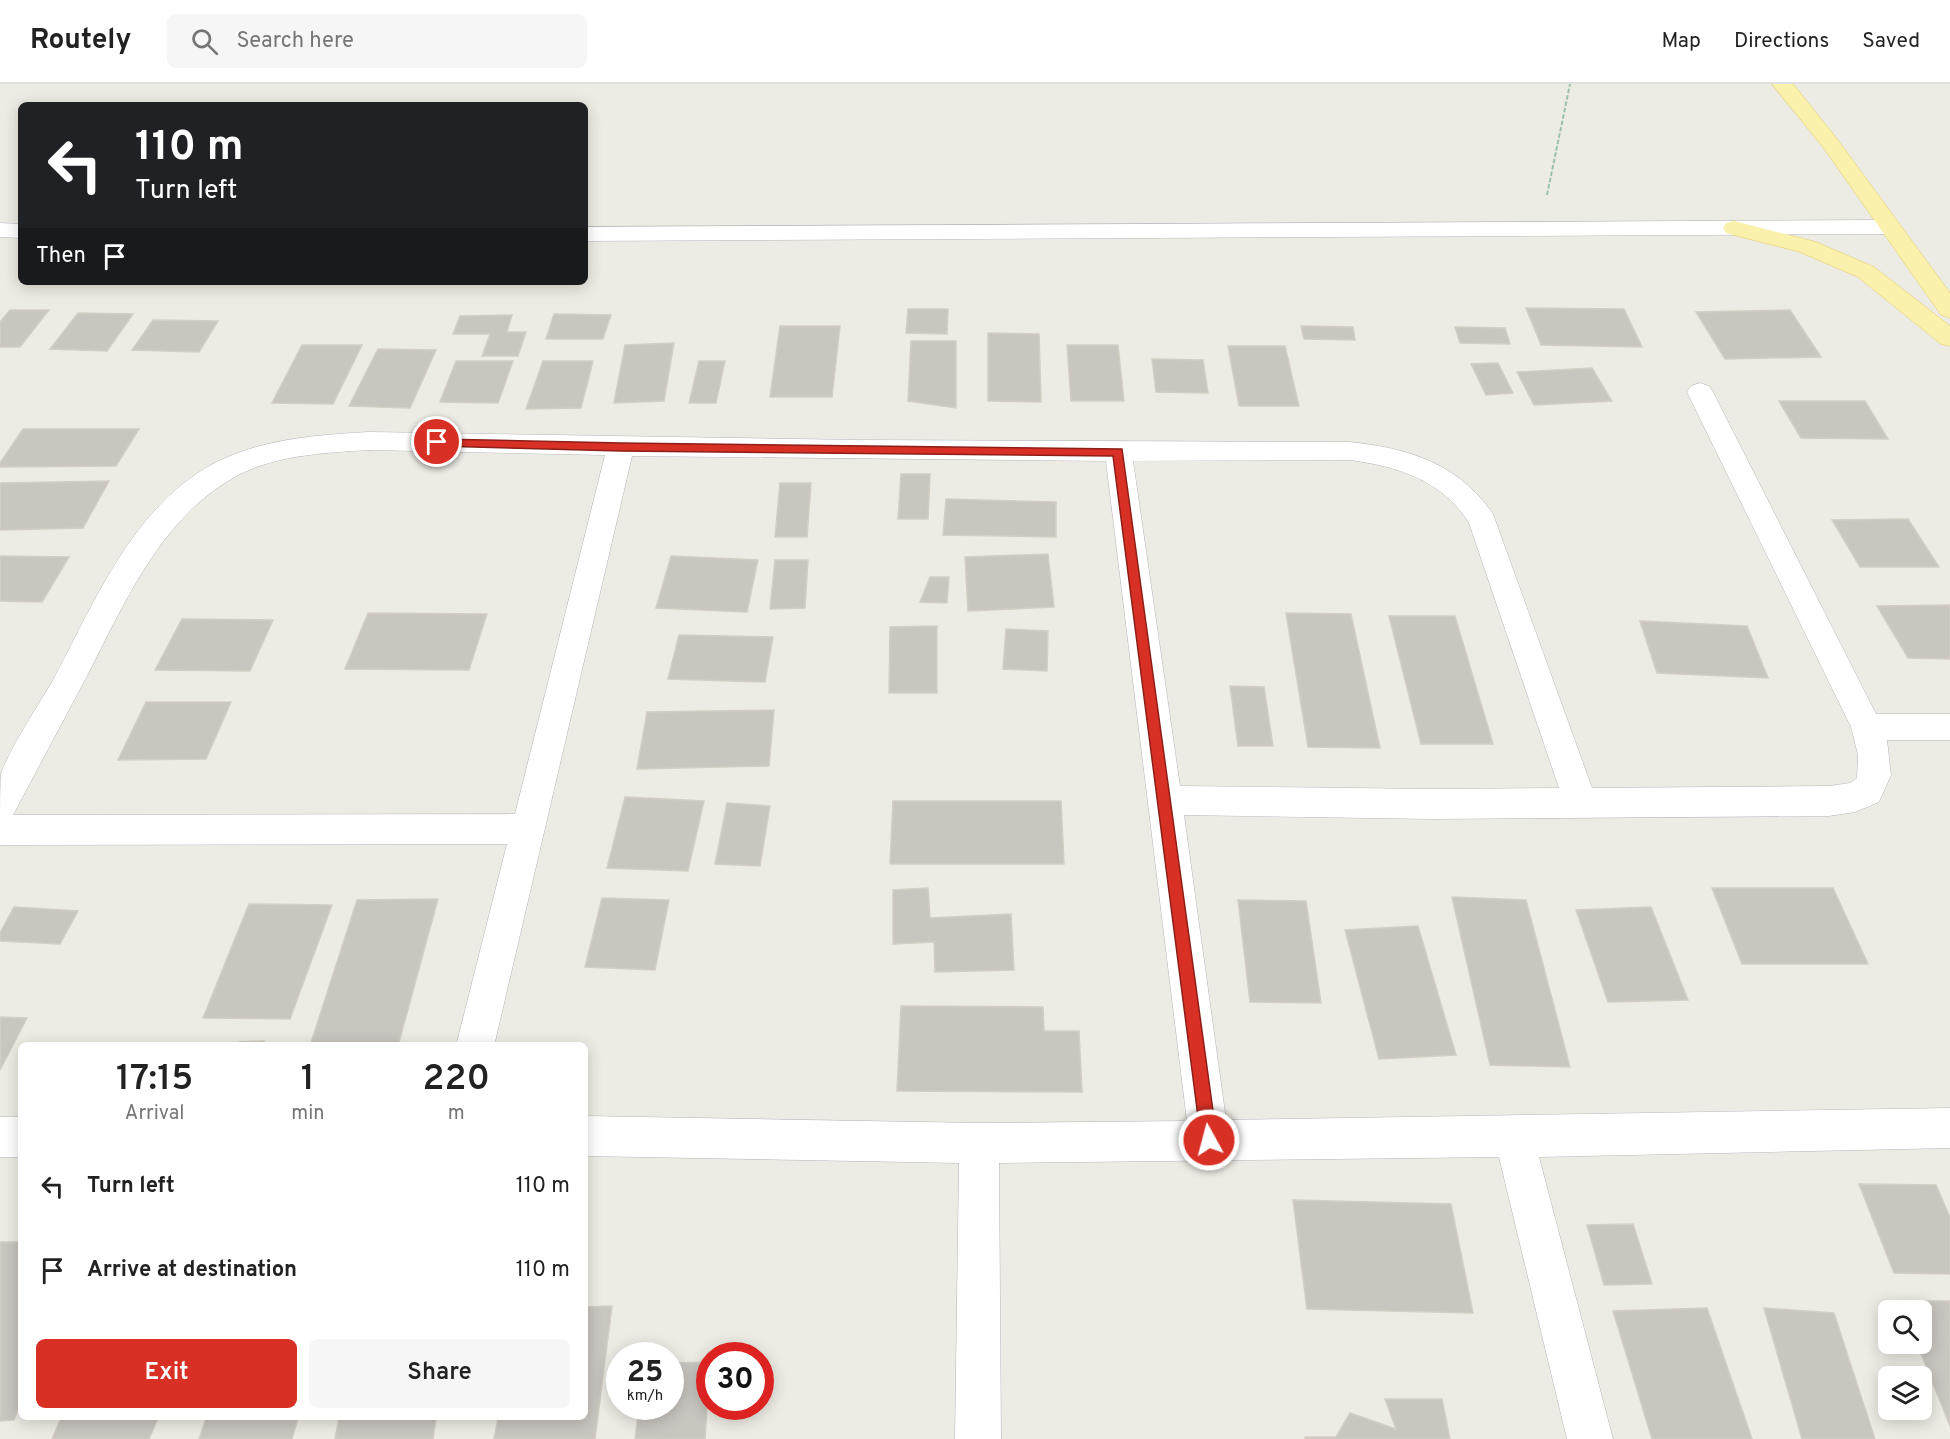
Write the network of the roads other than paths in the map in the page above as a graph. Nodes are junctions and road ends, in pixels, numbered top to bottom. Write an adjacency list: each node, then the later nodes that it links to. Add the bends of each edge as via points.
1 (1782, 84): 2 (main road)
2 (1890, 227): 3 (street); 7 (main road)
3 (1734, 228): 6 (street); 8 (main road, via 1808,247 1866,272)
4 (0, 230): 5 (street)
5 (18, 231)
6 (588, 234)
7 (1950, 310)
8 (1950, 338)
9 (1700, 392): 12 (street)
10 (621, 447): 11 (street); 16 (street, via 330,443 266,454 218,474 183,500 152,532); 17 (street)
11 (1118, 452): 14 (street); 15 (street, via 1373,453 1423,469 1461,491 1483,521)
12 (1867, 727): 13 (street); 15 (street, via 1876,758 1873,783 1860,796 1829,801)
13 (1950, 727)
14 (1165, 800): 15 (street); 25 (street)
15 (1581, 804)
16 (0, 807)
17 (528, 829): 18 (street); 19 (street)
18 (0, 830)
19 (476, 1042)
20 (1950, 1128): 24 (street)
21 (588, 1136): 26 (street)
22 (0, 1137): 23 (street)
23 (18, 1137)
24 (1514, 1137): 25 (street); 28 (street)
25 (1209, 1140): 26 (street)
26 (979, 1143): 27 (street)
27 (978, 1439)
28 (1590, 1439)

